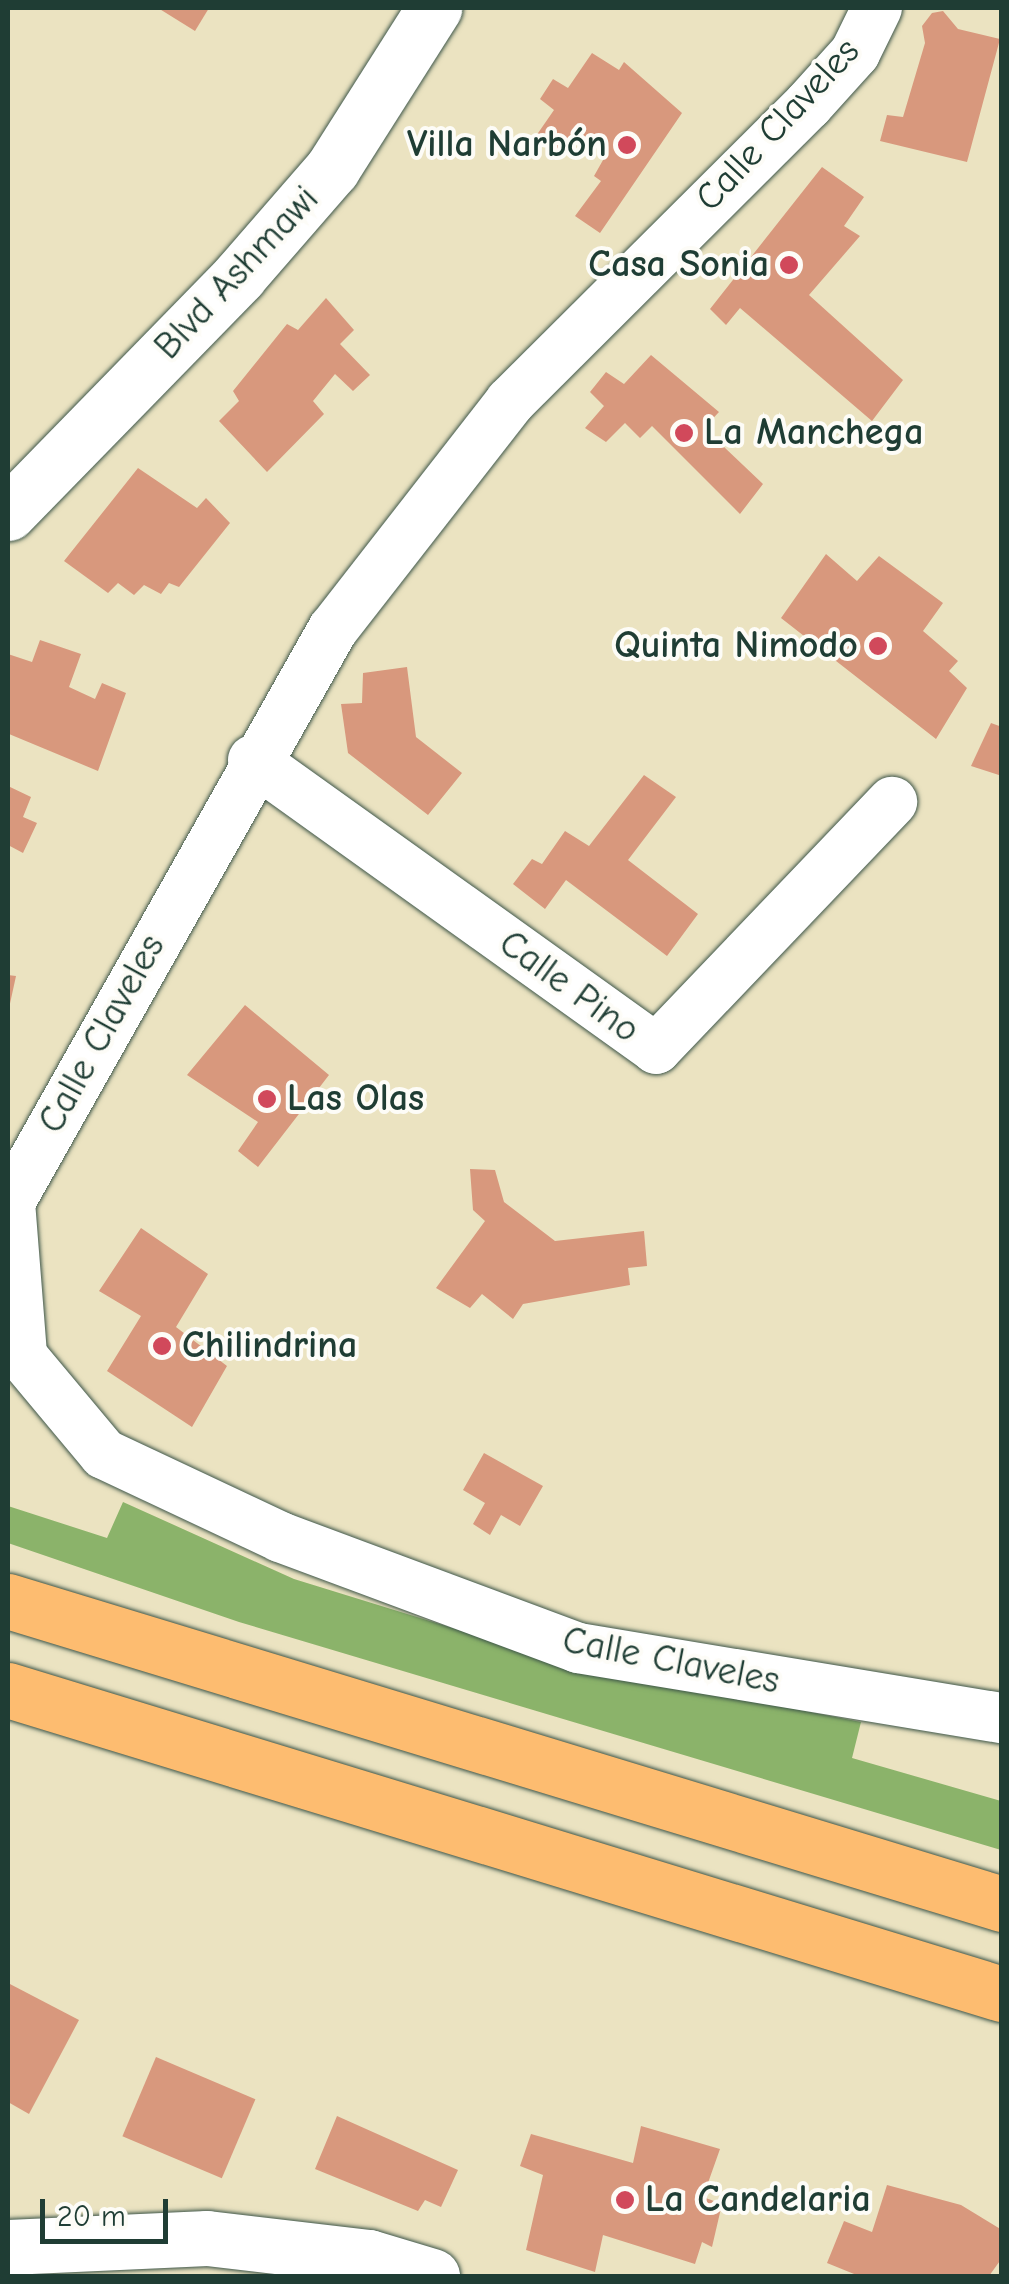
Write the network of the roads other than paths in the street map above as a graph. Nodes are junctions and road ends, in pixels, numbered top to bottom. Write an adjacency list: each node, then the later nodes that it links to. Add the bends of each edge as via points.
1 (434, 8): 3 (street, Blvd Ashmawi, via 332,169 239,276)
2 (877, 8): 4 (street, Calle Claveles, via 855,53 808,105 510,402 332,629)
3 (8, 513)
4 (253, 760): 5 (street, Calle Pino, via 656,1049); 8 (street, Calle Claveles, via 10,1202 22,1356 104,1454 280,1536 559,1642)
5 (892, 802)
6 (8, 1601): 9 (highway)
7 (8, 1690): 10 (highway)
8 (1002, 1718)
9 (1002, 1904)
10 (1002, 1994)
11 (8, 2247): 12 (street, via 207,2238)
12 (268, 2260): 13 (street, via 369,2257)
13 (432, 2276)

